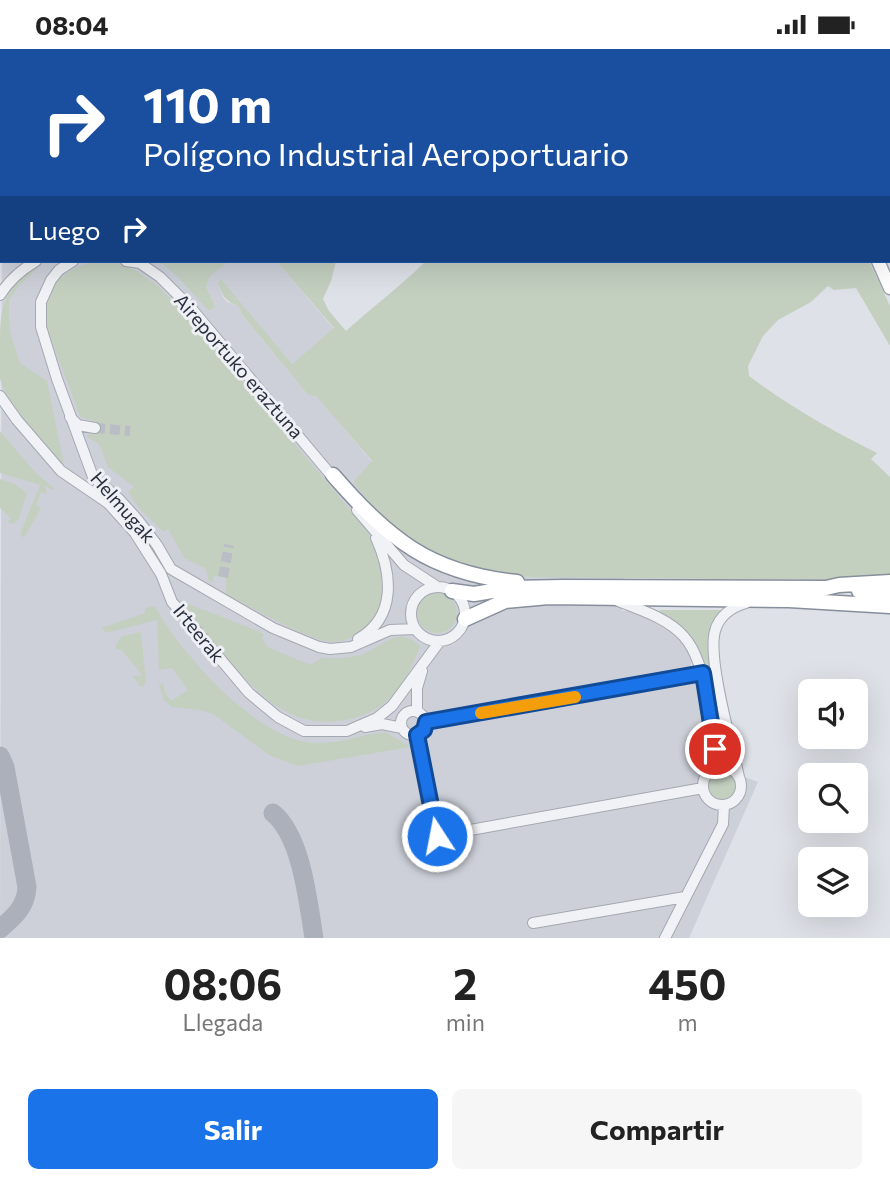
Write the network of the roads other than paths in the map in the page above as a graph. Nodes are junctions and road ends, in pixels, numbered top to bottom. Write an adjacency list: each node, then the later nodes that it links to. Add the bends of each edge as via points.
1 (32, 263): 6 (street, via 20,270)
2 (71, 263): 8 (street, Helmugak, via 45,289 40,313)
3 (140, 263): 10 (street, Aireportuko eraztuna, via 191,308)
4 (881, 263): 5 (main road)
5 (890, 287)
6 (0, 295)
7 (0, 396): 29 (street, Irteerak, via 61,471 108,503 135,533 173,602 249,692 278,717 304,731)
8 (70, 417): 9 (street, via 78,425); 23 (street, Helmugak, via 93,477 137,519 171,569 273,628 319,647)
9 (95, 428)
10 (333, 475): 11 (street, Aireportuko eraztuna); 14 (highway, via 389,533 433,561 473,576)
11 (371, 527): 13 (street, Aireportuko eraztuna, via 404,565); 23 (street, via 387,564 387,600 382,617 368,633)
12 (890, 582): 16 (highway, via 839,585)
13 (436, 586): 15 (street); 21 (street, via 413,601 410,615)
14 (563, 587): 15 (highway, via 511,588 483,594); 16 (highway)
15 (452, 591): 20 (street, via 464,606)
16 (826, 595): 18 (highway); 19 (highway)
17 (611, 599): 18 (highway); 20 (highway, via 517,599); 25 (street, via 678,629 694,648)
18 (760, 599): 32 (street, via 737,605 714,632 714,655)
19 (889, 603)
20 (465, 619): 22 (street, via 453,636)
21 (415, 629): 22 (street); 23 (street, via 390,630)
22 (440, 641): 24 (street)
23 (339, 649)
24 (427, 658): 26 (street, via 416,688); 29 (street, via 392,706)
25 (703, 673): 27 (street); 31 (street, via 715,749)
26 (417, 711): 27 (street); 28 (street, via 404,715)
27 (426, 722): 30 (street)
28 (401, 728): 29 (street, via 382,724); 30 (street, via 408,735)
29 (347, 731)
30 (417, 735): 33 (street, via 437,836)
31 (711, 770): 32 (street, via 727,768); 33 (street)
32 (739, 777): 34 (street, via 739,795)
33 (703, 788): 34 (street, via 708,799)
34 (724, 805): 35 (street, via 723,824)
35 (685, 897): 36 (street); 37 (street)
36 (533, 922)
37 (665, 938)

